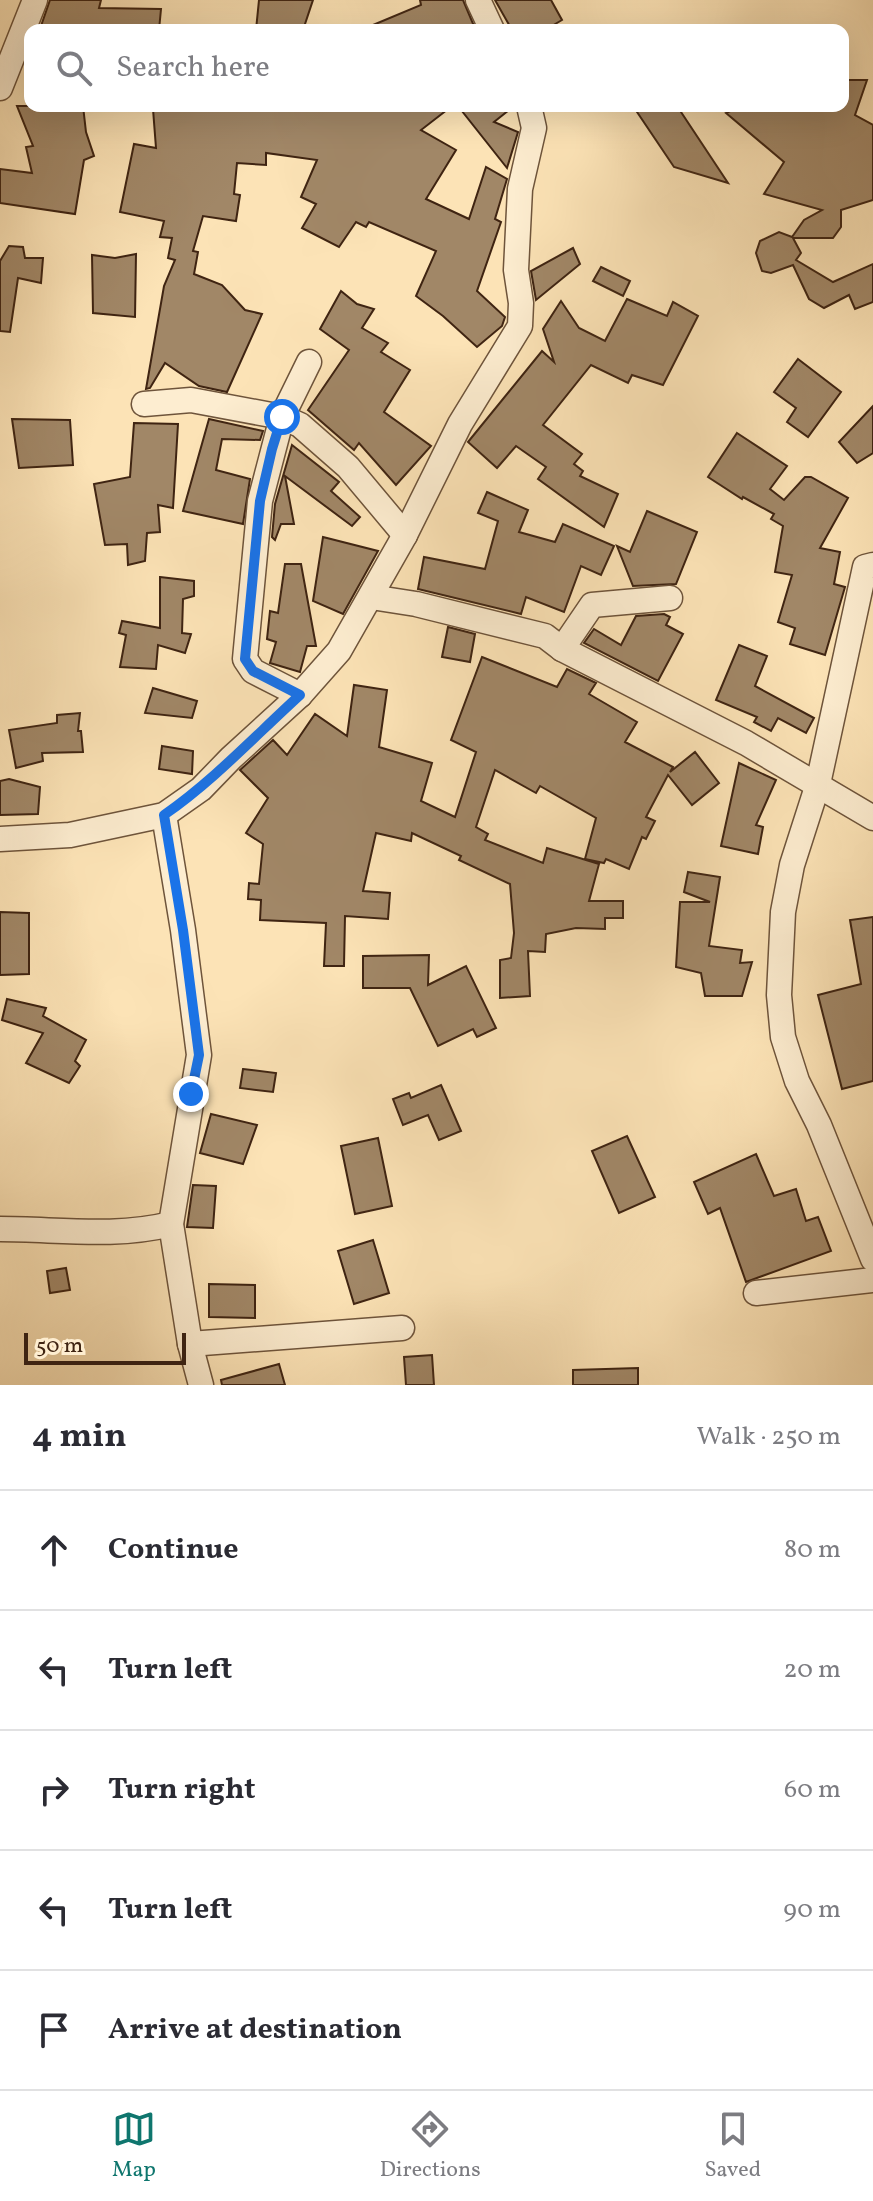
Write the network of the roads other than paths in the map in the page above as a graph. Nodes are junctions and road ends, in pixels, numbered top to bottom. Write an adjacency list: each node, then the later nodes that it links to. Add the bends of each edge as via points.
1 (35, 0): 3 (street)
2 (478, 0): 4 (street)
3 (25, 24)
4 (489, 24)
5 (24, 28): 6 (street)
6 (0, 88)
7 (530, 112): 11 (street, via 534,128 520,189 516,270 520,326 460,424)
8 (309, 362): 10 (street)
9 (144, 404): 10 (street, via 191,400)
10 (282, 417): 11 (street, via 300,425 348,467); 16 (street, via 260,501 245,659 253,671)
11 (405, 535): 13 (street)
12 (873, 565): 17 (street, via 865,567)
13 (371, 597): 15 (street, via 545,636); 16 (street, via 339,651)
14 (670, 598): 15 (street, via 592,605)
15 (562, 649): 17 (street)
16 (300, 695): 18 (street, via 201,789)
17 (818, 784): 19 (street); 23 (street, via 783,912 783,1037)
18 (164, 815): 20 (street, via 70,835); 21 (street, via 199,1055)
19 (873, 818)
20 (0, 839)
21 (171, 1224): 22 (street, via 114,1233); 27 (street)
22 (0, 1229)
23 (873, 1259)
24 (873, 1280): 25 (street)
25 (756, 1293)
26 (402, 1328): 27 (street)
27 (190, 1344): 28 (street)
28 (201, 1385)

